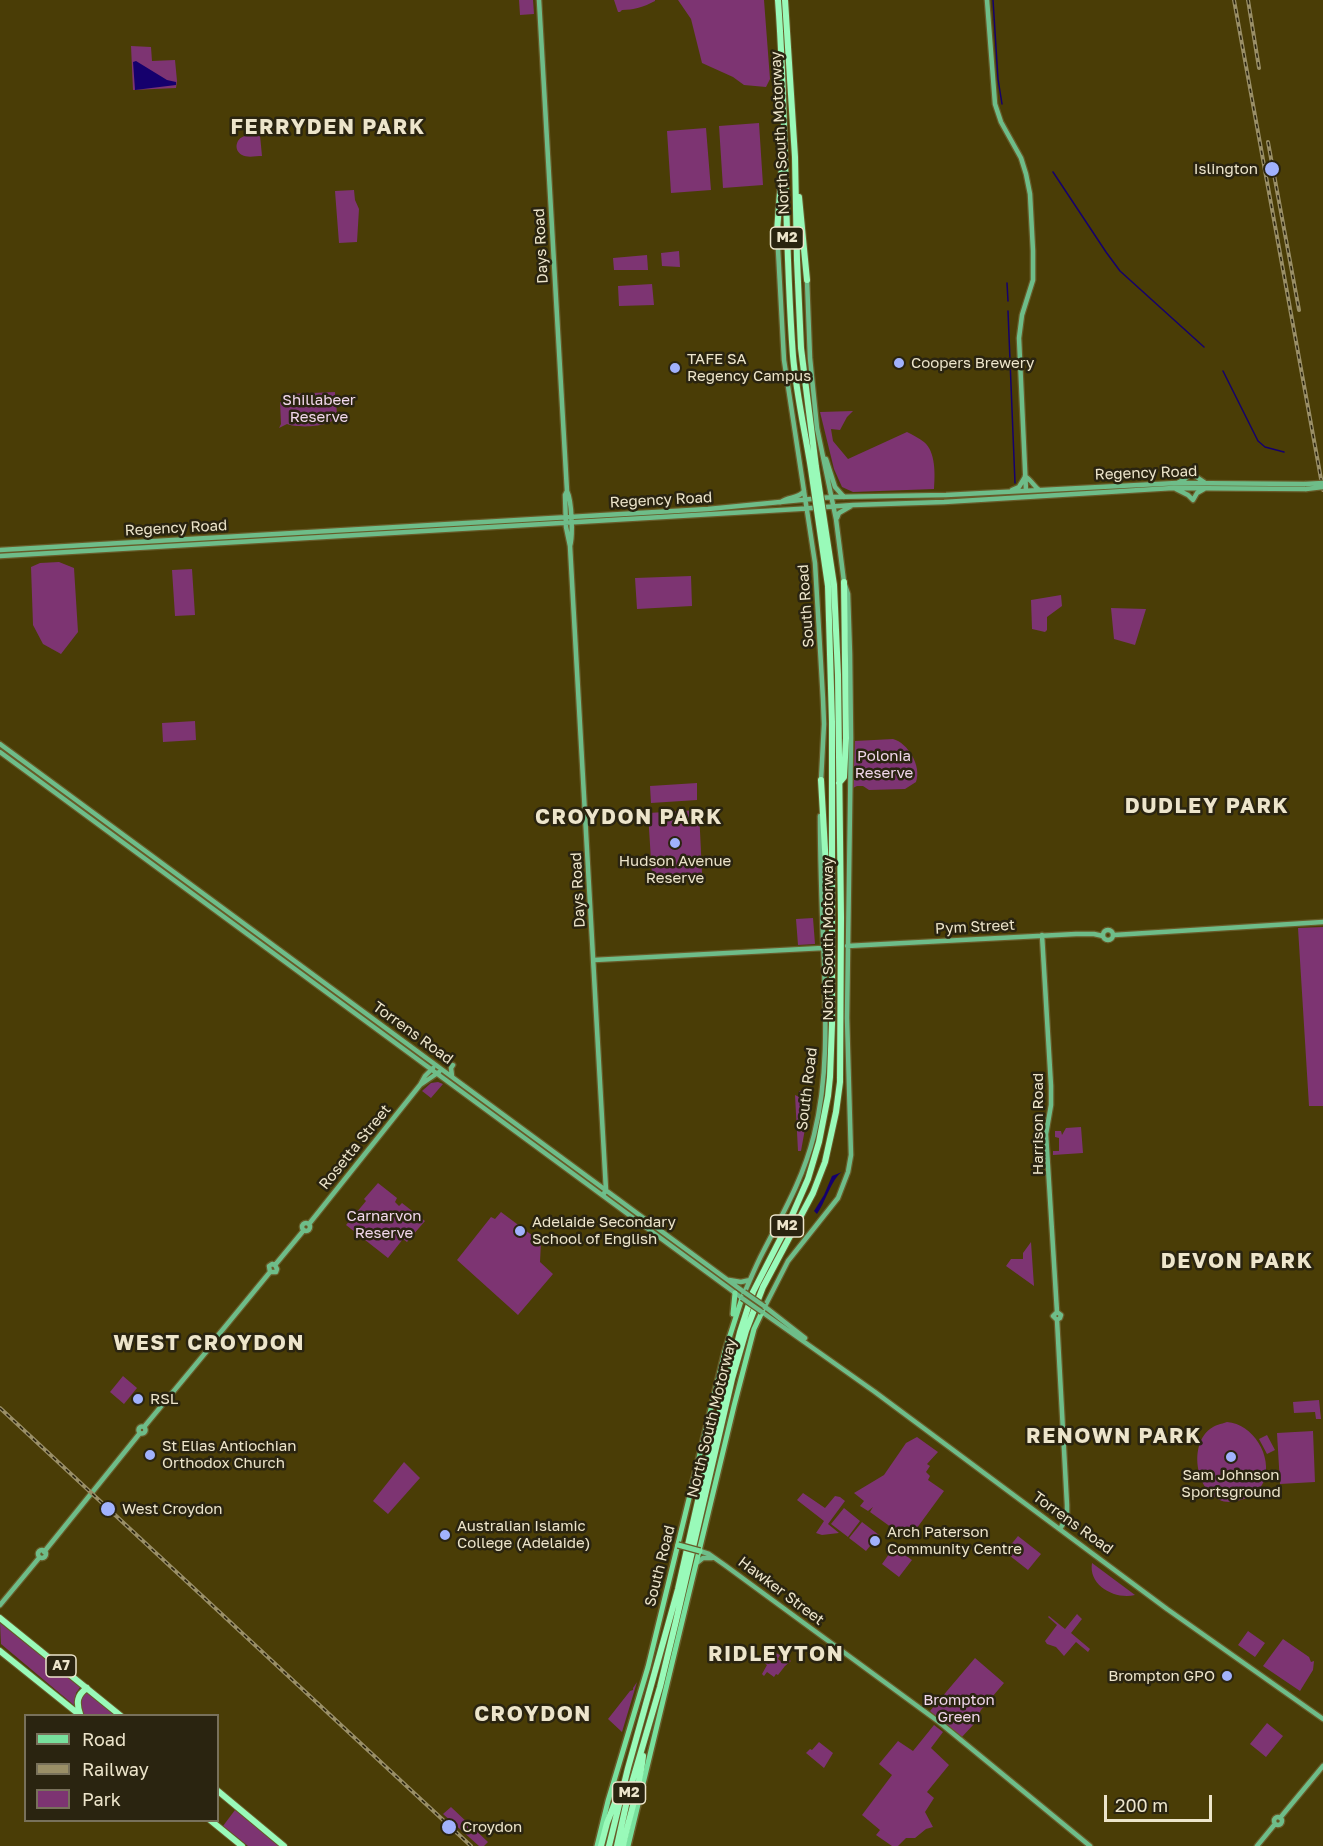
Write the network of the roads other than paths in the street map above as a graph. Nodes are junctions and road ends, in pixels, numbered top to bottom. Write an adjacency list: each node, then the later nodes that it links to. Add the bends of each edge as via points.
1 (539, 0): 34 (main road, Days Road)
2 (778, 0): 5 (highway, North South Motorway / M2)
3 (785, 0): 6 (highway, North South Motorway / M2)
4 (987, 0): 11 (main road, via 995,104 1021,158 1030,194 1033,280 1019,338)
5 (785, 145): 7 (highway, M2); 10 (highway, North South Motorway / M2, via 793,359)
6 (795, 158): 8 (highway); 10 (highway, North South Motorway / M2, via 801,348)
7 (777, 231): 12 (main road, South Road / M2, via 784,360)
8 (807, 280): 9 (main road)
9 (817, 428): 23 (main road); 25 (main road, via 835,487)
10 (814, 468): 42 (highway, North South Motorway / M2, bridge)
11 (1025, 476): 18 (main road); 19 (main road); 20 (main road, via 1019,487)
12 (803, 484): 26 (main road, South Road); 27 (main road, via 804,492)
13 (1207, 485): 14 (main road, Regency Road, bridge); 15 (main road, Regency Road); 15 (main road, via 1193,500); 15 (main road, via 1192,470)
14 (1323, 485)
15 (1175, 486): 16 (main road, Regency Road)
16 (1124, 488): 17 (main road, Regency Road); 22 (main road, Regency Road)
17 (1061, 489): 19 (main road, Regency Road); 22 (main road)
18 (1026, 490): 19 (main road, Regency Road); 20 (main road, Regency Road); 24 (main road)
19 (1040, 490)
20 (1010, 491): 21 (main road, Regency Road)
21 (937, 495): 25 (main road, Regency Road); 28 (main road)
22 (1061, 495): 24 (main road, Regency Road)
23 (832, 497): 25 (main road, Regency Road); 26 (main road, Regency Road); 30 (main road)
24 (1026, 497): 28 (main road, Regency Road)
25 (844, 498)
26 (805, 499): 27 (main road, Regency Road); 31 (main road, South Road)
27 (781, 502): 34 (main road, Regency Road)
28 (944, 502): 29 (main road, Regency Road)
29 (853, 505): 30 (main road, Regency Road); 33 (main road)
30 (834, 506): 31 (main road, Regency Road); 33 (main road)
31 (807, 508): 32 (main road, Regency Road); 35 (main road, South Road)
32 (798, 509): 35 (main road); 36 (main road, Regency Road)
33 (836, 519): 41 (main road)
34 (569, 520): 36 (main road, Regency Road); 37 (main road, Days Road); 38 (main road, Days Road); 39 (main road, Regency Road); 40 (main road, Regency Road)
35 (808, 520): 45 (main road, South Road, via 815,563 822,680)
36 (584, 522): 37 (main road)
37 (571, 534): 38 (main road, Days Road)
38 (570, 546): 52 (main road, Days Road)
39 (0, 550)
40 (0, 556)
41 (844, 582): 46 (highway, via 846,738 844,777); 50 (main road, via 848,594 851,716)
42 (831, 585): 46 (highway, North South Motorway / M2); 47 (highway, North South Motorway / M2)
43 (0, 744): 54 (main road, Torrens Road)
44 (0, 752): 53 (main road, Torrens Road)
45 (821, 780): 47 (highway); 51 (main road, South Road)
46 (839, 784): 86 (highway, North South Motorway / M2, via 840,1082 831,1139 813,1193 763,1287 746,1331)
47 (831, 915): 88 (highway, North South Motorway / M2, via 832,1053 819,1142 801,1196 753,1292 740,1332 673,1608)
48 (1323, 922): 49 (main road, Pym Street, via 1114,935 1110,940 1088,934)
49 (1042, 935): 50 (main road, Pym Street); 72 (main road, Harrison Road, via 1051,1086 1046,1134 1057,1312 1061,1315 1057,1320 1067,1505 1067,1517)
50 (848, 946): 66 (main road, via 852,1140 849,1168 838,1198 788,1261)
51 (823, 948): 52 (main road); 64 (main road, South Road, via 825,1042 818,1116 792,1198)
52 (594, 960): 62 (main road, Days Road)
53 (423, 1062): 56 (main road, Torrens Road); 60 (main road)
54 (437, 1065): 56 (main road, Rosetta Street); 57 (main road, Torrens Road)
55 (453, 1065): 59 (main road)
56 (431, 1069): 58 (main road, Torrens Road); 60 (main road, Rosetta Street)
57 (442, 1069): 58 (main road, Rosetta Street); 59 (main road, Torrens Road)
58 (437, 1073): 60 (main road, Rosetta Street); 61 (main road, Torrens Road)
59 (453, 1077): 62 (main road, Torrens Road)
60 (426, 1078): 61 (main road); 77 (main road, Rosetta Street, via 309,1224 309,1229 275,1265 269,1266 270,1272 215,1339 215,1345 144,1427 139,1427 140,1433 44,1552 45,1557 39,1558)
61 (447, 1081): 62 (main road, Torrens Road)
62 (604, 1192): 63 (main road, Torrens Road); 65 (main road, Torrens Road)
63 (727, 1280): 64 (main road); 67 (main road, Torrens Road)
64 (750, 1280): 67 (main road, South Road)
65 (735, 1293): 67 (main road, Torrens Road); 71 (main road)
66 (771, 1293): 68 (main road); 69 (main road)
67 (743, 1295): 68 (main road, Torrens Road, bridge); 71 (main road, South Road)
68 (763, 1309): 69 (main road, Torrens Road); 70 (main road)
69 (776, 1318): 70 (main road); 72 (main road, Torrens Road)
70 (757, 1323): 74 (main road)
71 (733, 1324): 73 (main road, South Road)
72 (1060, 1529): 85 (main road, Torrens Road)
73 (678, 1545): 74 (main road, Hawker Street, bridge); 93 (main road, South Road)
74 (700, 1551): 75 (main road, Hawker Street); 76 (main road)
75 (715, 1558): 76 (main road); 98 (main road, Hawker Street, via 939,1722)
76 (698, 1562): 97 (main road)
77 (0, 1605)
78 (0, 1618): 81 (highway, A7)
79 (0, 1644): 80 (highway)
80 (2, 1652): 82 (highway, A7)
81 (87, 1688): 83 (highway, via 78,1698); 84 (highway, A7)
82 (80, 1714)
83 (81, 1714)
84 (119, 1714)
85 (1323, 1719)
86 (645, 1740): 95 (highway, North South Motorway / M2); 96 (highway, via 641,1775)
87 (1323, 1766): 99 (main road, via 1280,1818 1275,1819)
88 (628, 1768): 93 (highway); 94 (highway, North South Motorway / M2)
89 (219, 1792): 92 (highway)
90 (211, 1822): 91 (highway)
91 (242, 1846)
92 (284, 1846)
93 (599, 1846)
94 (609, 1846)
95 (617, 1846)
96 (623, 1846)
97 (628, 1846)
98 (1090, 1846)
99 (1257, 1846)

